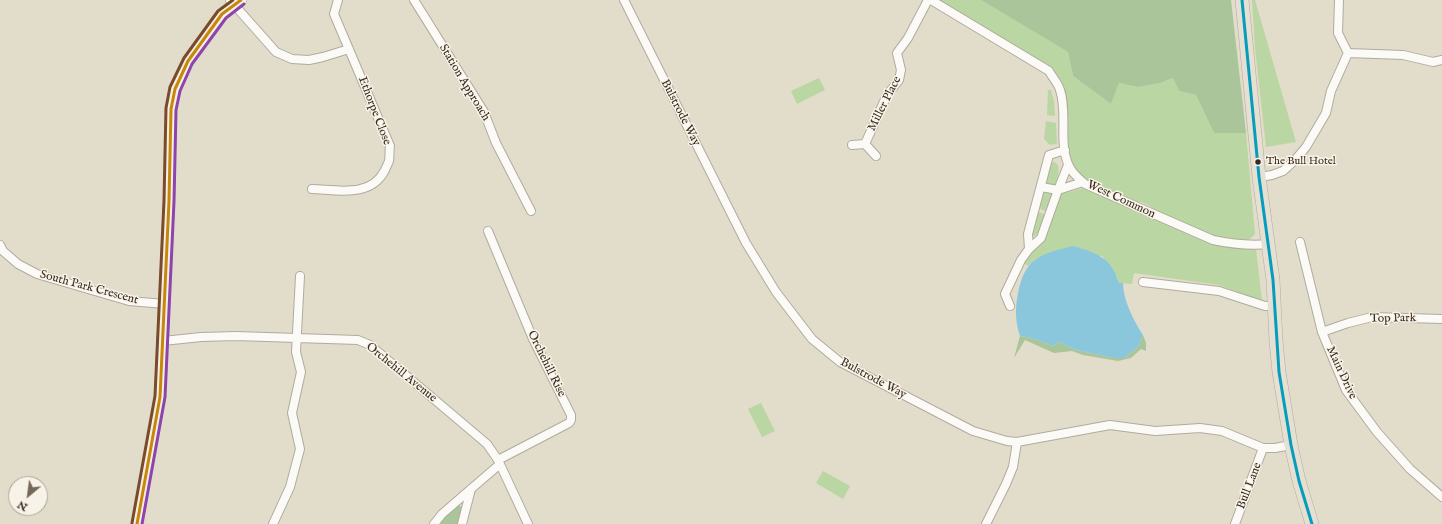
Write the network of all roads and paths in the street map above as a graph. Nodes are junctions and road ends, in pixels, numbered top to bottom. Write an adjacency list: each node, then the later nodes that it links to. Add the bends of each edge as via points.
1 (338, 0): 9 (street, Ethorpe Close, via 334,14)
2 (414, 0): 23 (street, Station Approach, via 484,112 496,143)
3 (624, 0): 39 (street, Bulstrode Way, via 746,244 776,292 812,339 840,362 973,431)
4 (928, 0): 12 (street, Miller Place, via 897,53 901,70 899,80 887,95)
5 (931, 0): 14 (street, West Common, via 1048,71 1060,89)
6 (1242, 0): 17 (main road)
7 (1339, 0): 10 (street, via 1338,33)
8 (234, 2): 9 (street, via 276,52 292,59 323,58); 32 (main road, via 222,14 188,61 175,88 171,108)
9 (349, 49): 20 (street, Ethorpe Close, via 390,146 389,162 382,176 366,189)
10 (1348, 53): 11 (street, via 1404,55 1433,62); 17 (street, via 1330,91 1326,113 1306,147 1283,171)
11 (1442, 60)
12 (865, 144): 13 (street, Miller Place); 15 (street, Miller Place)
13 (852, 145)
14 (1065, 150): 16 (street, West Common); 19 (street, via 1049,155)
15 (876, 156)
16 (1068, 165): 18 (street, West Common); 21 (street)
17 (1259, 177): 27 (main road)
18 (1083, 182): 21 (street); 27 (street, West Common, via 1091,188 1213,240 1251,246)
19 (1041, 187): 21 (street); 22 (street)
20 (312, 189)
21 (1058, 190): 24 (street)
22 (1035, 210): 24 (street); 29 (street, via 1028,234)
23 (531, 211)
24 (1050, 213): 29 (street, via 1041,238)
25 (488, 232): 42 (street, Orchehill Rise, via 533,339 572,415 569,423)
26 (1300, 242): 36 (street, Main Drive)
27 (1269, 244): 34 (main road)
28 (0, 245): 32 (street, South Park Crescent, via 18,264 36,274 129,301)
29 (1029, 249): 33 (street, via 1005,294)
30 (300, 276): 37 (street)
31 (1144, 282): 34 (street, via 1220,291 1265,306)
32 (165, 304): 38 (main road)
33 (1010, 306)
34 (1275, 306): 40 (main road, via 1279,372)
35 (1442, 319): 36 (street, Top Park, via 1372,317)
36 (1322, 332): 44 (street, Main Drive, via 1346,390 1360,411 1410,469)
37 (297, 338): 38 (street, Orchehill Avenue, via 236,336); 42 (street, Orchehill Avenue, via 358,340 370,345 487,444); 46 (street, via 296,352 300,372 292,412 300,449 290,487)
38 (163, 340): 45 (main road, via 160,397)
39 (1017, 442): 41 (street, Bulstrode Way, via 1110,425 1155,431 1200,428 1222,431); 50 (street, via 1014,466)
40 (1291, 445): 41 (street, Bulstrode Way); 52 (main road)
41 (1263, 448): 51 (street, Bull Lane)
42 (499, 462): 43 (street, Orchehill Rise); 49 (street, Orchehill Avenue)
43 (471, 489): 47 (street, Orchehill Rise); 48 (street)
44 (1442, 496)
45 (137, 524)
46 (273, 524)
47 (434, 524)
48 (462, 524)
49 (528, 524)
50 (986, 524)
51 (1235, 524)
52 (1312, 524)

